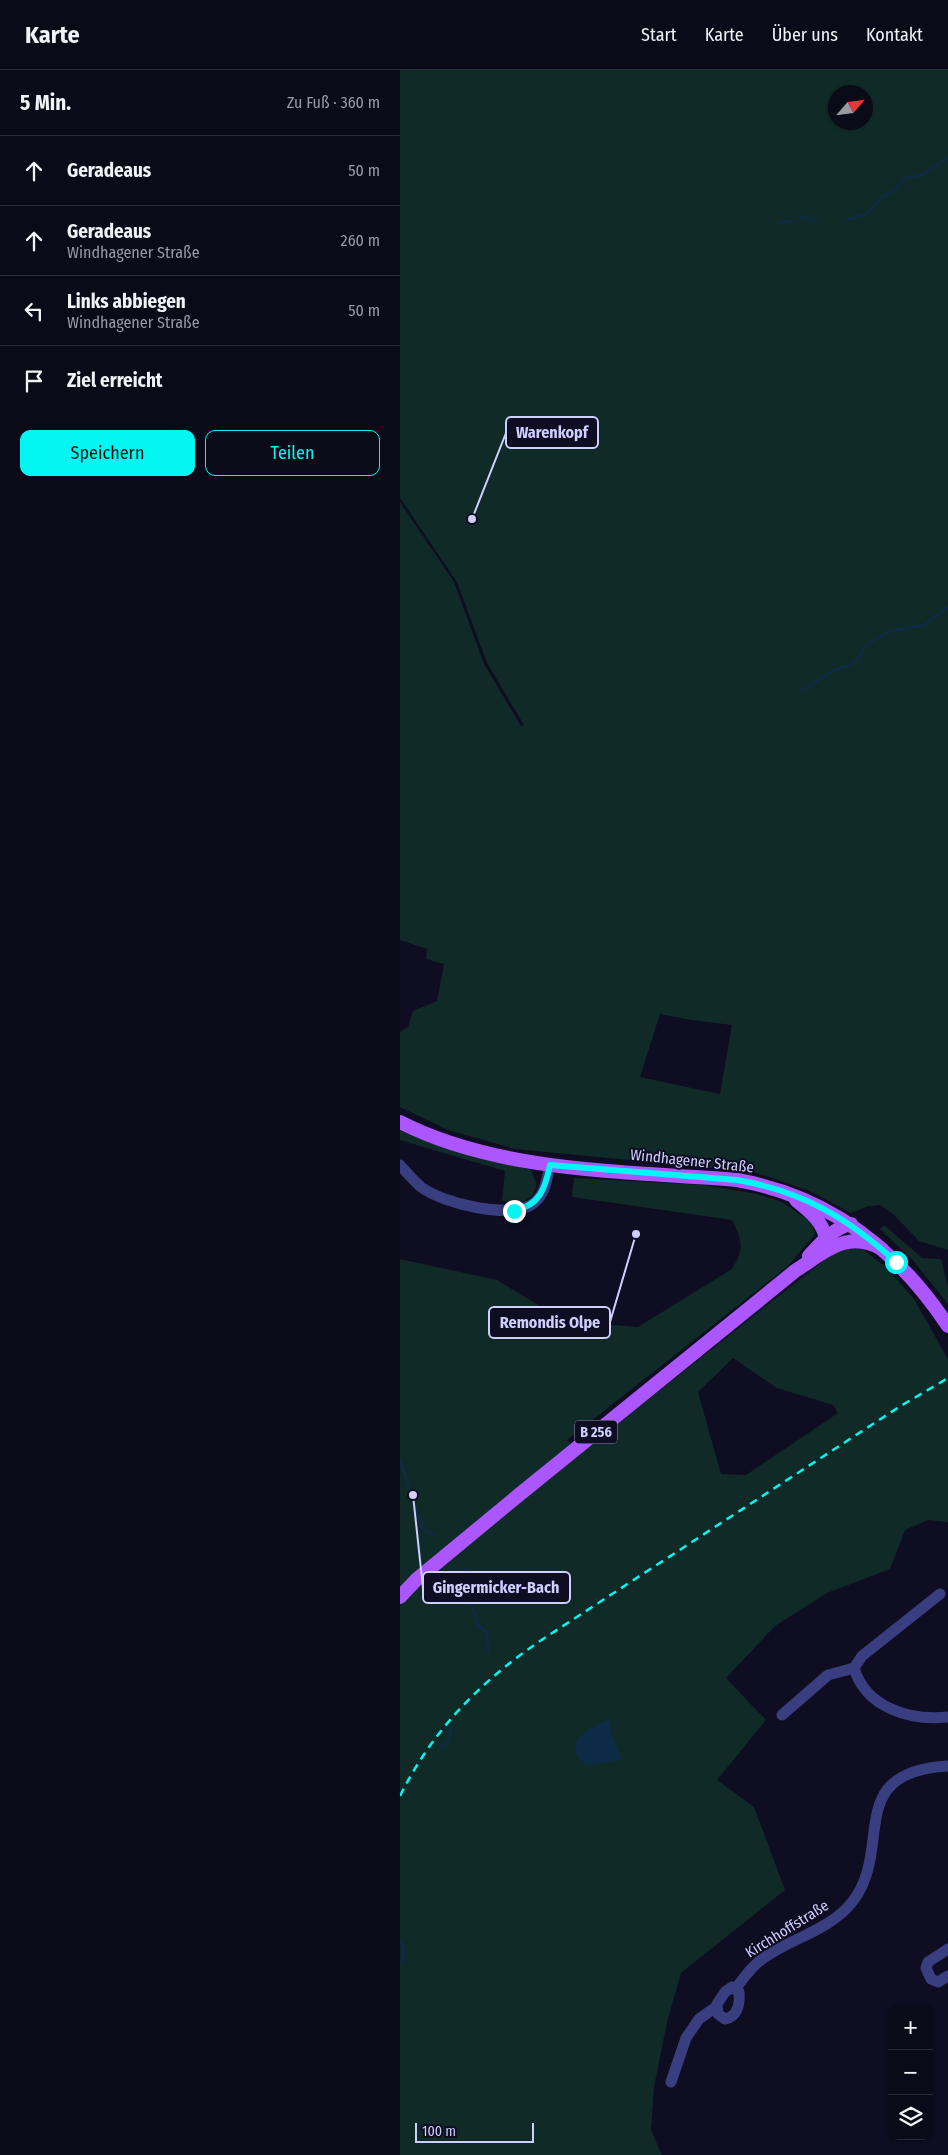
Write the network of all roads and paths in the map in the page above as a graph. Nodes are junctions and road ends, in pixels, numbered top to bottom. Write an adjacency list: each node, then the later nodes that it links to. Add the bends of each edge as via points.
1 (400, 1122): 3 (main road, Windhagener Straße, via 447,1142)
2 (400, 1165): 3 (street, via 422,1188 444,1200 514,1211 532,1205 539,1198 545,1190)
3 (550, 1165): 4 (main road, Windhagener Straße, via 737,1180)
4 (785, 1192): 5 (main road, Windhagener Straße, via 813,1202); 6 (main road, via 816,1216)
5 (852, 1224): 6 (main road, B 256); 7 (main road, B 256)
6 (830, 1242): 7 (main road, B 256, via 861,1240); 10 (main road, B 256, via 520,1494)
7 (882, 1250): 8 (main road, B 256, via 910,1275)
8 (948, 1326)
9 (940, 1594): 11 (street, via 862,1656)
10 (400, 1597)
11 (854, 1668): 12 (street, via 828,1675); 13 (street, via 858,1681 877,1702 897,1712 919,1717)
12 (782, 1715)
13 (948, 1716)
14 (948, 1766): 17 (street, Kirchhoffstraße, via 914,1771 887,1790 879,1802 867,1870 853,1901 831,1922 760,1960)
15 (948, 1949): 16 (street, via 928,1962 926,1968 931,1979 938,1982)
16 (948, 1976)
17 (736, 1988): 18 (street, Kirchhoffstraße, via 729,1988); 18 (street, via 739,1997 734,2015 725,2019 720,2017)
18 (716, 2007): 19 (street, Kirchhoffstraße, via 699,2019 686,2038)
19 (671, 2082)

